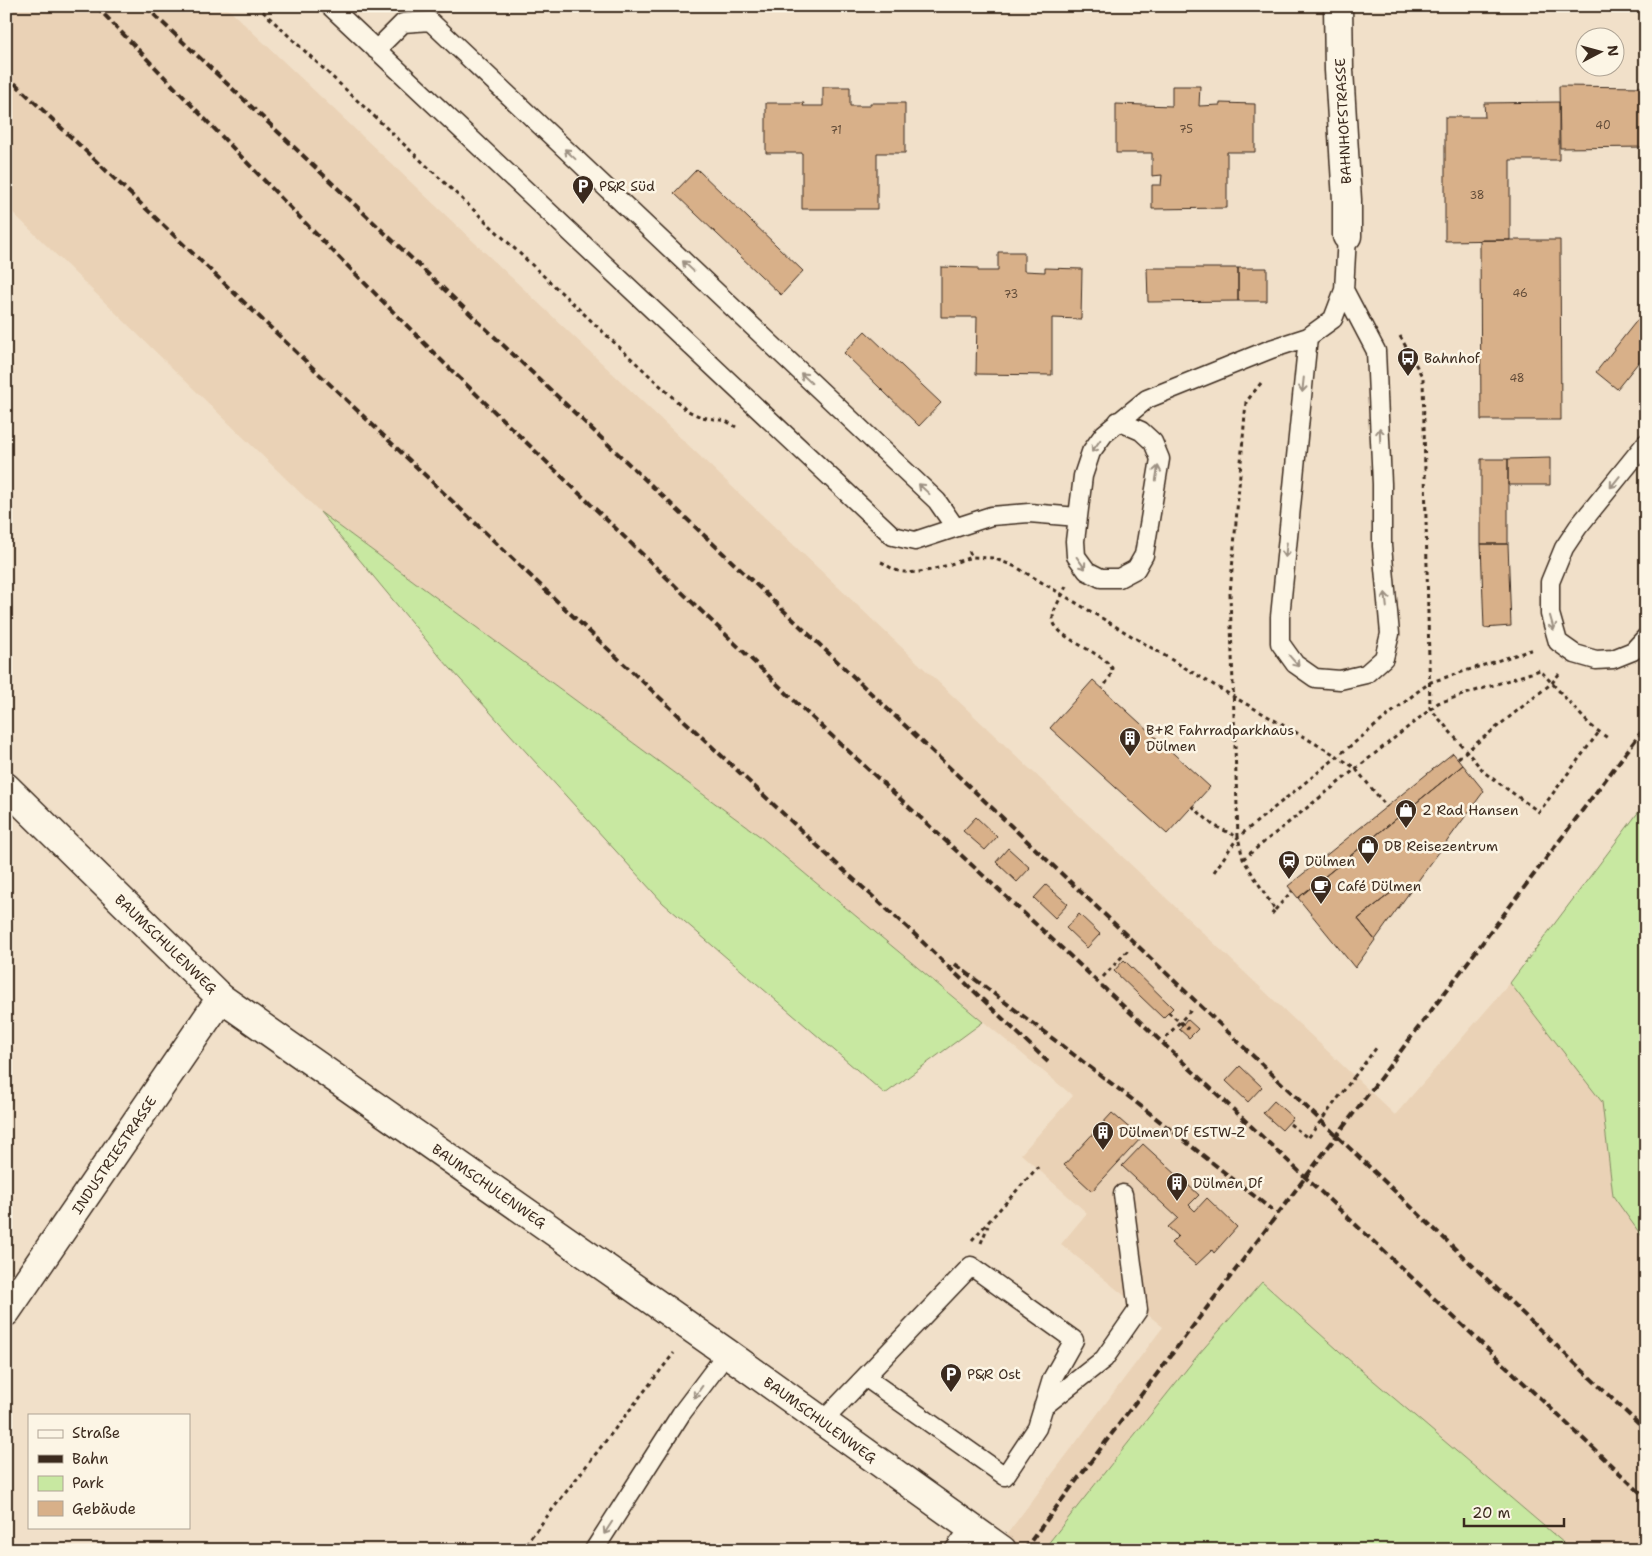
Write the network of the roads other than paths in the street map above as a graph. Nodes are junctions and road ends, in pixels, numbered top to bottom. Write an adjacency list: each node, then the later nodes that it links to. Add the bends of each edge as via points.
1 (330, 6): 3 (lane)
2 (1338, 6): 4 (street, BAHNHOFSTRASSE)
3 (376, 50): 10 (lane, via 893,536 915,541); 10 (lane, one-way to 3, via 937,501 430,21 403,23)
4 (1347, 236): 5 (lane)
5 (1344, 290): 6 (lane, via 1333,319); 6 (lane, one-way to 5, via 1280,643 1295,664 1315,678 1340,680 1366,674 1384,658 1390,634 1382,546 1376,352)
6 (1308, 337): 7 (lane, via 1175,386 1147,399)
7 (1118, 421): 9 (lane, one-way to 9, via 1091,452); 9 (lane, one-way to 7, via 1076,556 1087,571 1101,578 1119,578 1136,569 1144,555 1160,459 1153,442 1141,431)
8 (1646, 443): 11 (lane, one-way to 11, via 1578,527 1564,548 1550,582 1550,614 1558,642 1574,654 1596,660 1613,659 1633,651)
9 (1078, 517): 10 (lane, via 1029,513 991,516)
10 (955, 527)
11 (1646, 637)
12 (6, 787): 13 (street, BAUMSCHULENWEG)
13 (221, 998): 15 (street, INDUSTRIESTRASSE); 16 (street, BAUMSCHULENWEG)
14 (1123, 1194): 18 (lane, via 1138,1310 1104,1359)
15 (6, 1312)
16 (726, 1353): 19 (street, BAUMSCHULENWEG); 21 (lane, one-way to 21, via 681,1414)
17 (865, 1377): 18 (lane, via 1005,1476 1037,1428); 18 (lane, via 972,1266 1074,1340 1052,1379); 19 (lane)
18 (1043, 1408)
19 (822, 1422): 20 (street, BAUMSCHULENWEG)
20 (970, 1527): 22 (lane); 23 (street, BAUMSCHULENWEG)
21 (594, 1550)
22 (954, 1550)
23 (1002, 1550)

